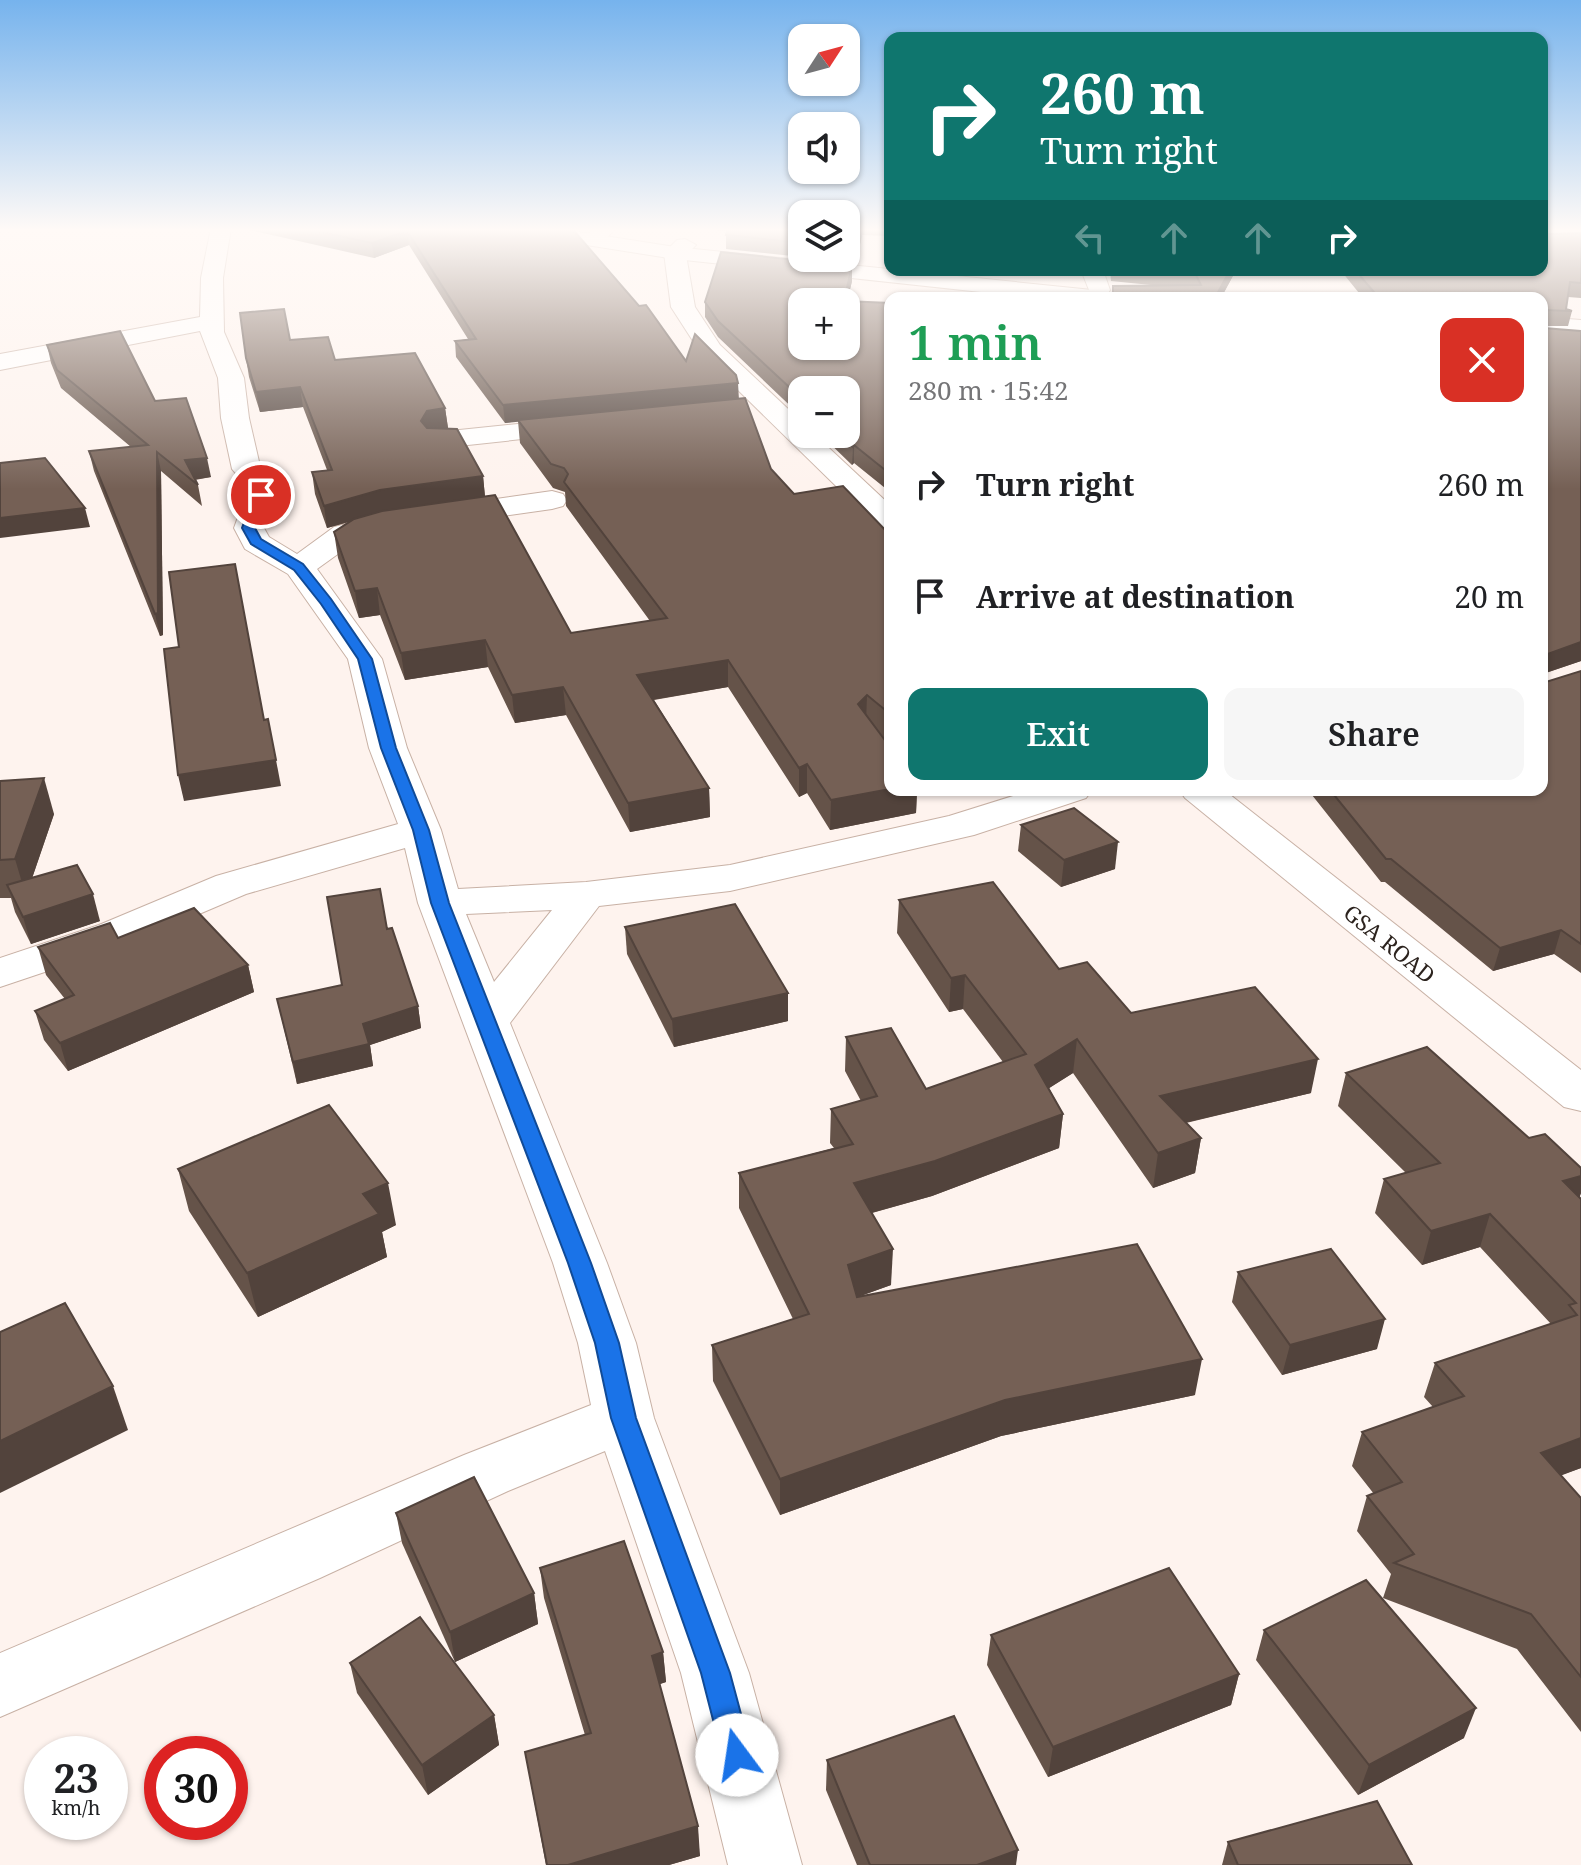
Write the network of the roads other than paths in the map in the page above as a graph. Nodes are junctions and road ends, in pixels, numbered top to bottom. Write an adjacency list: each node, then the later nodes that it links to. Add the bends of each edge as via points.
1 (211, 315): 3 (main road)
2 (688, 315): 9 (main road, via 711,350)
3 (211, 322): 8 (main road); 15 (main road, via 231,378 246,469 259,482 261,495 249,528 256,542)
4 (1548, 324): 5 (main road)
5 (1581, 327)
6 (1548, 335): 7 (main road)
7 (1581, 337)
8 (0, 362)
9 (770, 408): 10 (main road); 14 (main road)
10 (739, 410)
11 (598, 423): 12 (main road)
12 (440, 440)
13 (552, 500): 15 (main road, via 345,534)
14 (884, 516)
15 (299, 567): 18 (main road, via 365,659 388,748)
16 (1053, 796): 19 (main road, via 960,826 730,878)
17 (1207, 796): 23 (main road, GSA ROAD)
18 (421, 830): 20 (main road); 21 (main road, via 231,885 115,934)
19 (586, 895): 20 (main road); 22 (main road)
20 (440, 903): 22 (main road)
21 (0, 973)
22 (488, 1020): 24 (main road, via 522,1122 580,1263 607,1343)
23 (1581, 1095)
24 (624, 1418): 25 (main road); 26 (main road, via 715,1673)
25 (0, 1685)
26 (765, 1865)

